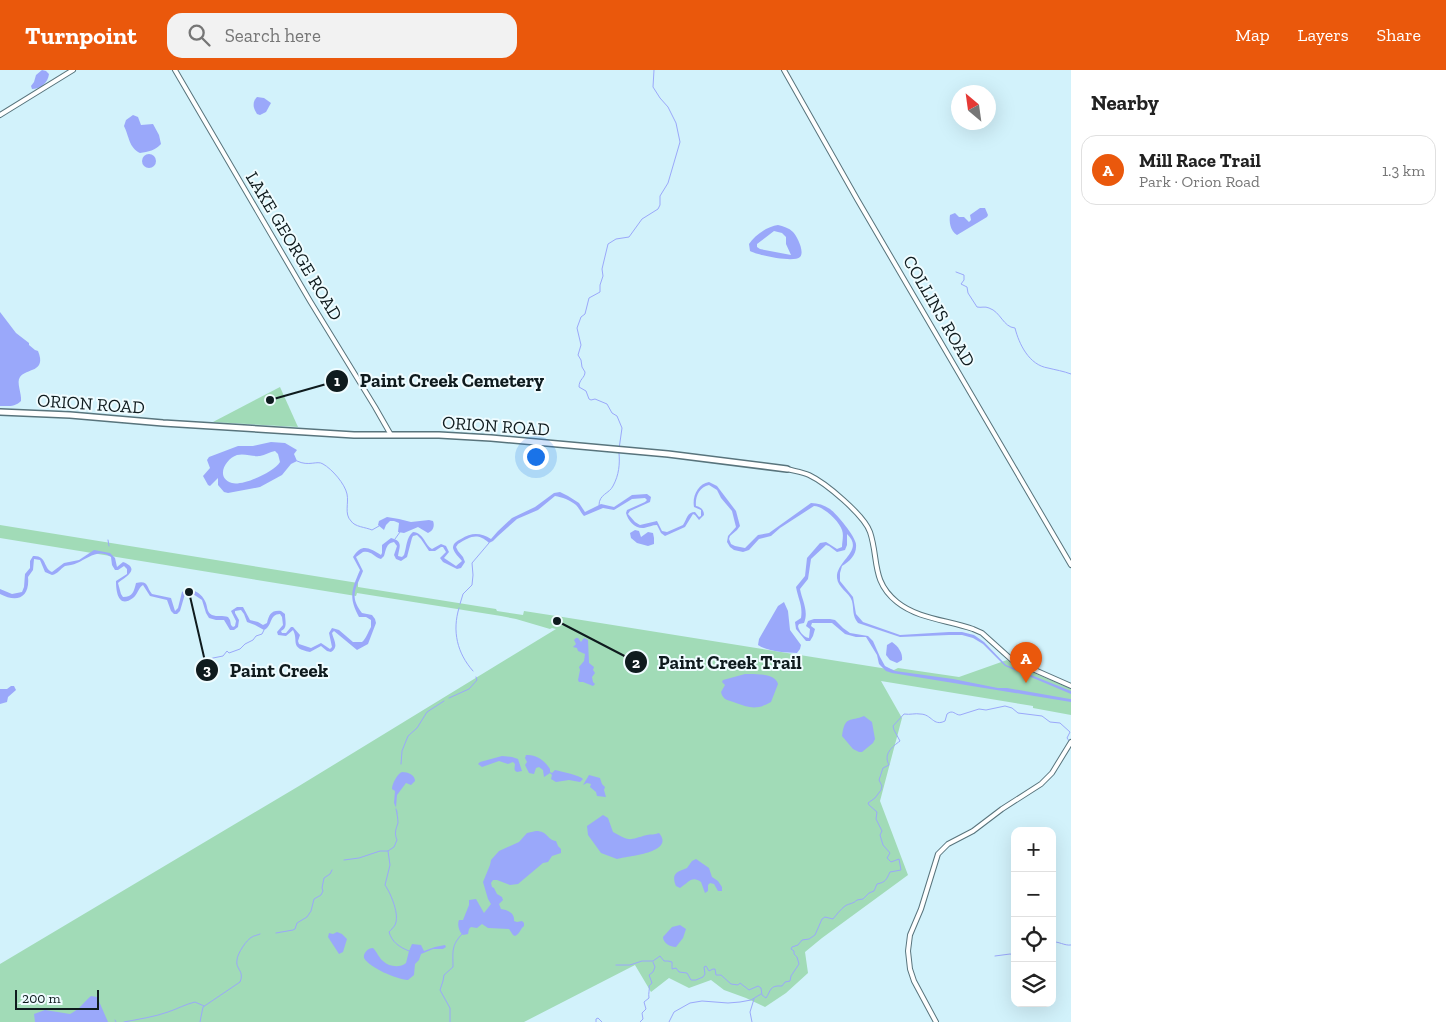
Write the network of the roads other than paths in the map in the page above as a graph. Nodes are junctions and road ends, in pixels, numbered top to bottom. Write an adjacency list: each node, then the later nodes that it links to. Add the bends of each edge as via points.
1 (73, 70): 4 (street)
2 (175, 70): 6 (street, LAKE GEORGE ROAD)
3 (784, 70): 8 (street, COLLINS ROAD)
4 (0, 115)
5 (0, 412): 6 (main road, ORION ROAD)
6 (391, 435): 7 (main road, ORION ROAD, via 523,441)
7 (787, 469): 9 (street, ORION ROAD, via 808,475 825,485 864,520 872,538 880,580 892,598 911,611 973,628 1012,660)
8 (1071, 565)
9 (1071, 686)
10 (1071, 742): 11 (street, via 1052,773 1041,784 973,831 948,844 938,854 910,936 908,951 914,981)
11 (936, 1022)

